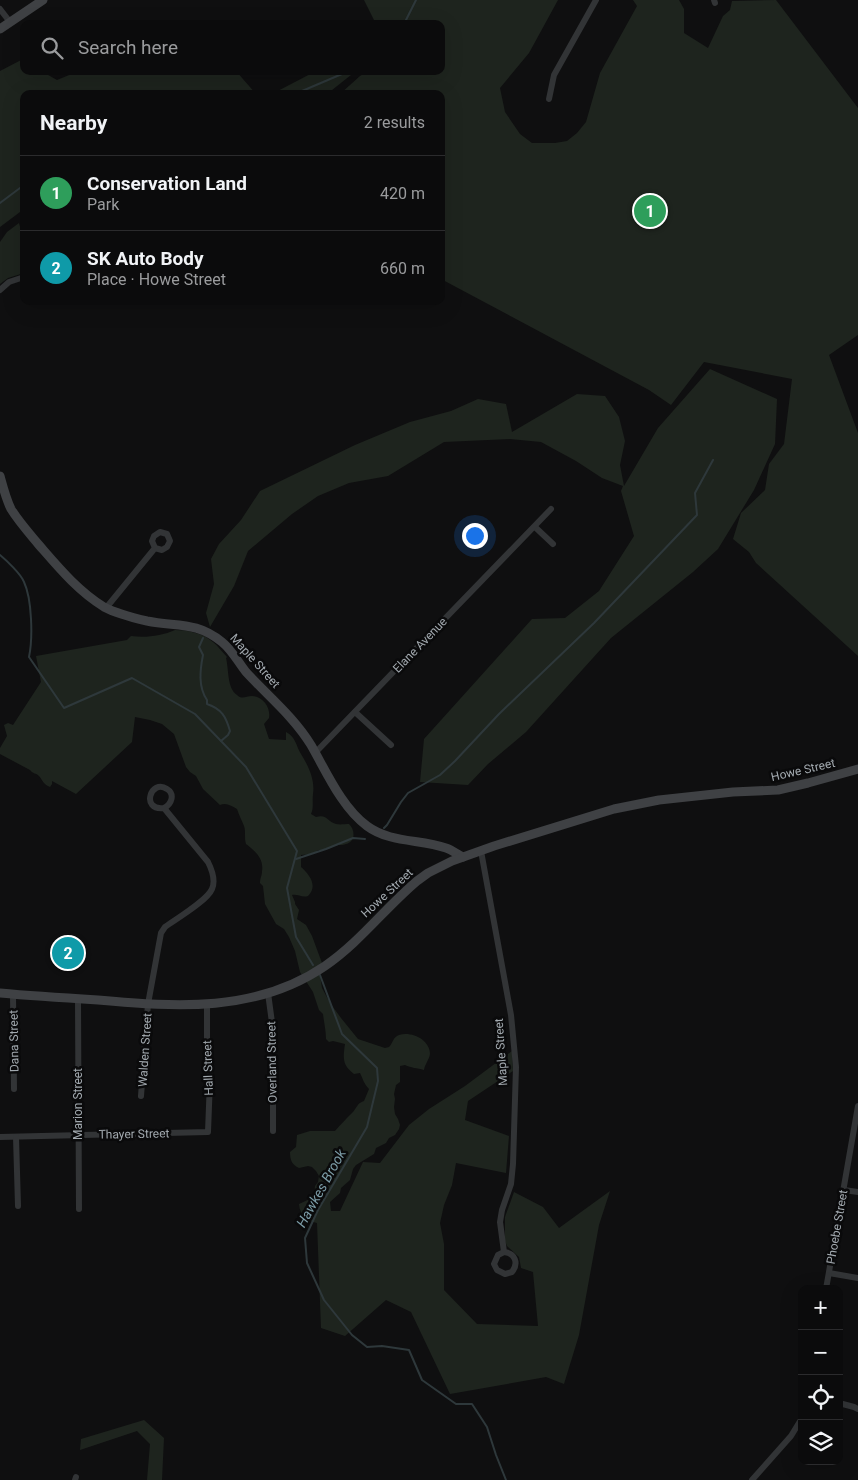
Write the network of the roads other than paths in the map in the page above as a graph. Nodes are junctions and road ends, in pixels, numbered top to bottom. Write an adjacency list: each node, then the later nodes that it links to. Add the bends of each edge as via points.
1 (43, 0): 4 (street)
2 (596, 0): 6 (street, via 554,75)
3 (0, 9): 4 (street)
4 (10, 22): 5 (street)
5 (0, 29)
6 (549, 99)
7 (20, 278): 8 (street)
8 (0, 290)
9 (0, 476): 14 (street, Maple Street, via 10,507 33,539 75,585)
10 (551, 510): 11 (street, Elane Avenue)
11 (535, 527): 12 (street); 15 (street, Elane Avenue)
12 (553, 544)
13 (155, 548): 14 (street)
14 (106, 608): 17 (street, Maple Street, via 148,621 195,627 217,638 294,722)
15 (355, 712): 16 (street); 17 (street, Elane Avenue)
16 (391, 745)
17 (315, 753): 21 (street, Maple Street, via 343,800 367,826 396,839 449,848)
18 (858, 768): 20 (street, Howe Street, via 778,790 641,803)
19 (164, 808): 26 (street, Walden Street, via 208,862 214,882 212,891 161,933)
20 (481, 851): 21 (street, Howe Street); 40 (street, Maple Street, via 511,1015 516,1067 513,1164 500,1222)
21 (463, 857): 23 (street, Howe Street, via 417,881 325,966 296,983)
22 (0, 993): 24 (street, Howe Street)
23 (268, 993): 27 (street, Howe Street, via 238,1001); 31 (street, Overland Street, via 273,1030)
24 (13, 994): 25 (street, Howe Street); 28 (street, Dana Street)
25 (78, 999): 26 (street, Howe Street); 33 (street, Marion Street)
26 (148, 1004): 27 (street, Howe Street); 29 (street, Walden Street)
27 (207, 1004): 32 (street, Hall Street)
28 (14, 1089)
29 (141, 1096)
30 (858, 1106): 36 (street, Phoebe Street)
31 (273, 1131)
32 (208, 1132): 33 (street, Thayer Street)
33 (79, 1135): 35 (street, Thayer Street); 39 (street, Marion Street)
34 (0, 1137): 35 (street, Thayer Street)
35 (16, 1137): 38 (street)
36 (844, 1190): 37 (street); 41 (street, Phoebe Street)
37 (858, 1192)
38 (18, 1206)
39 (79, 1209)
40 (504, 1252)
41 (829, 1273): 42 (street); 43 (street, Phoebe Street)
42 (858, 1278)
43 (827, 1285)
44 (843, 1404): 45 (street)
45 (858, 1409)
46 (801, 1420): 47 (street, via 791,1436)
47 (752, 1480)

